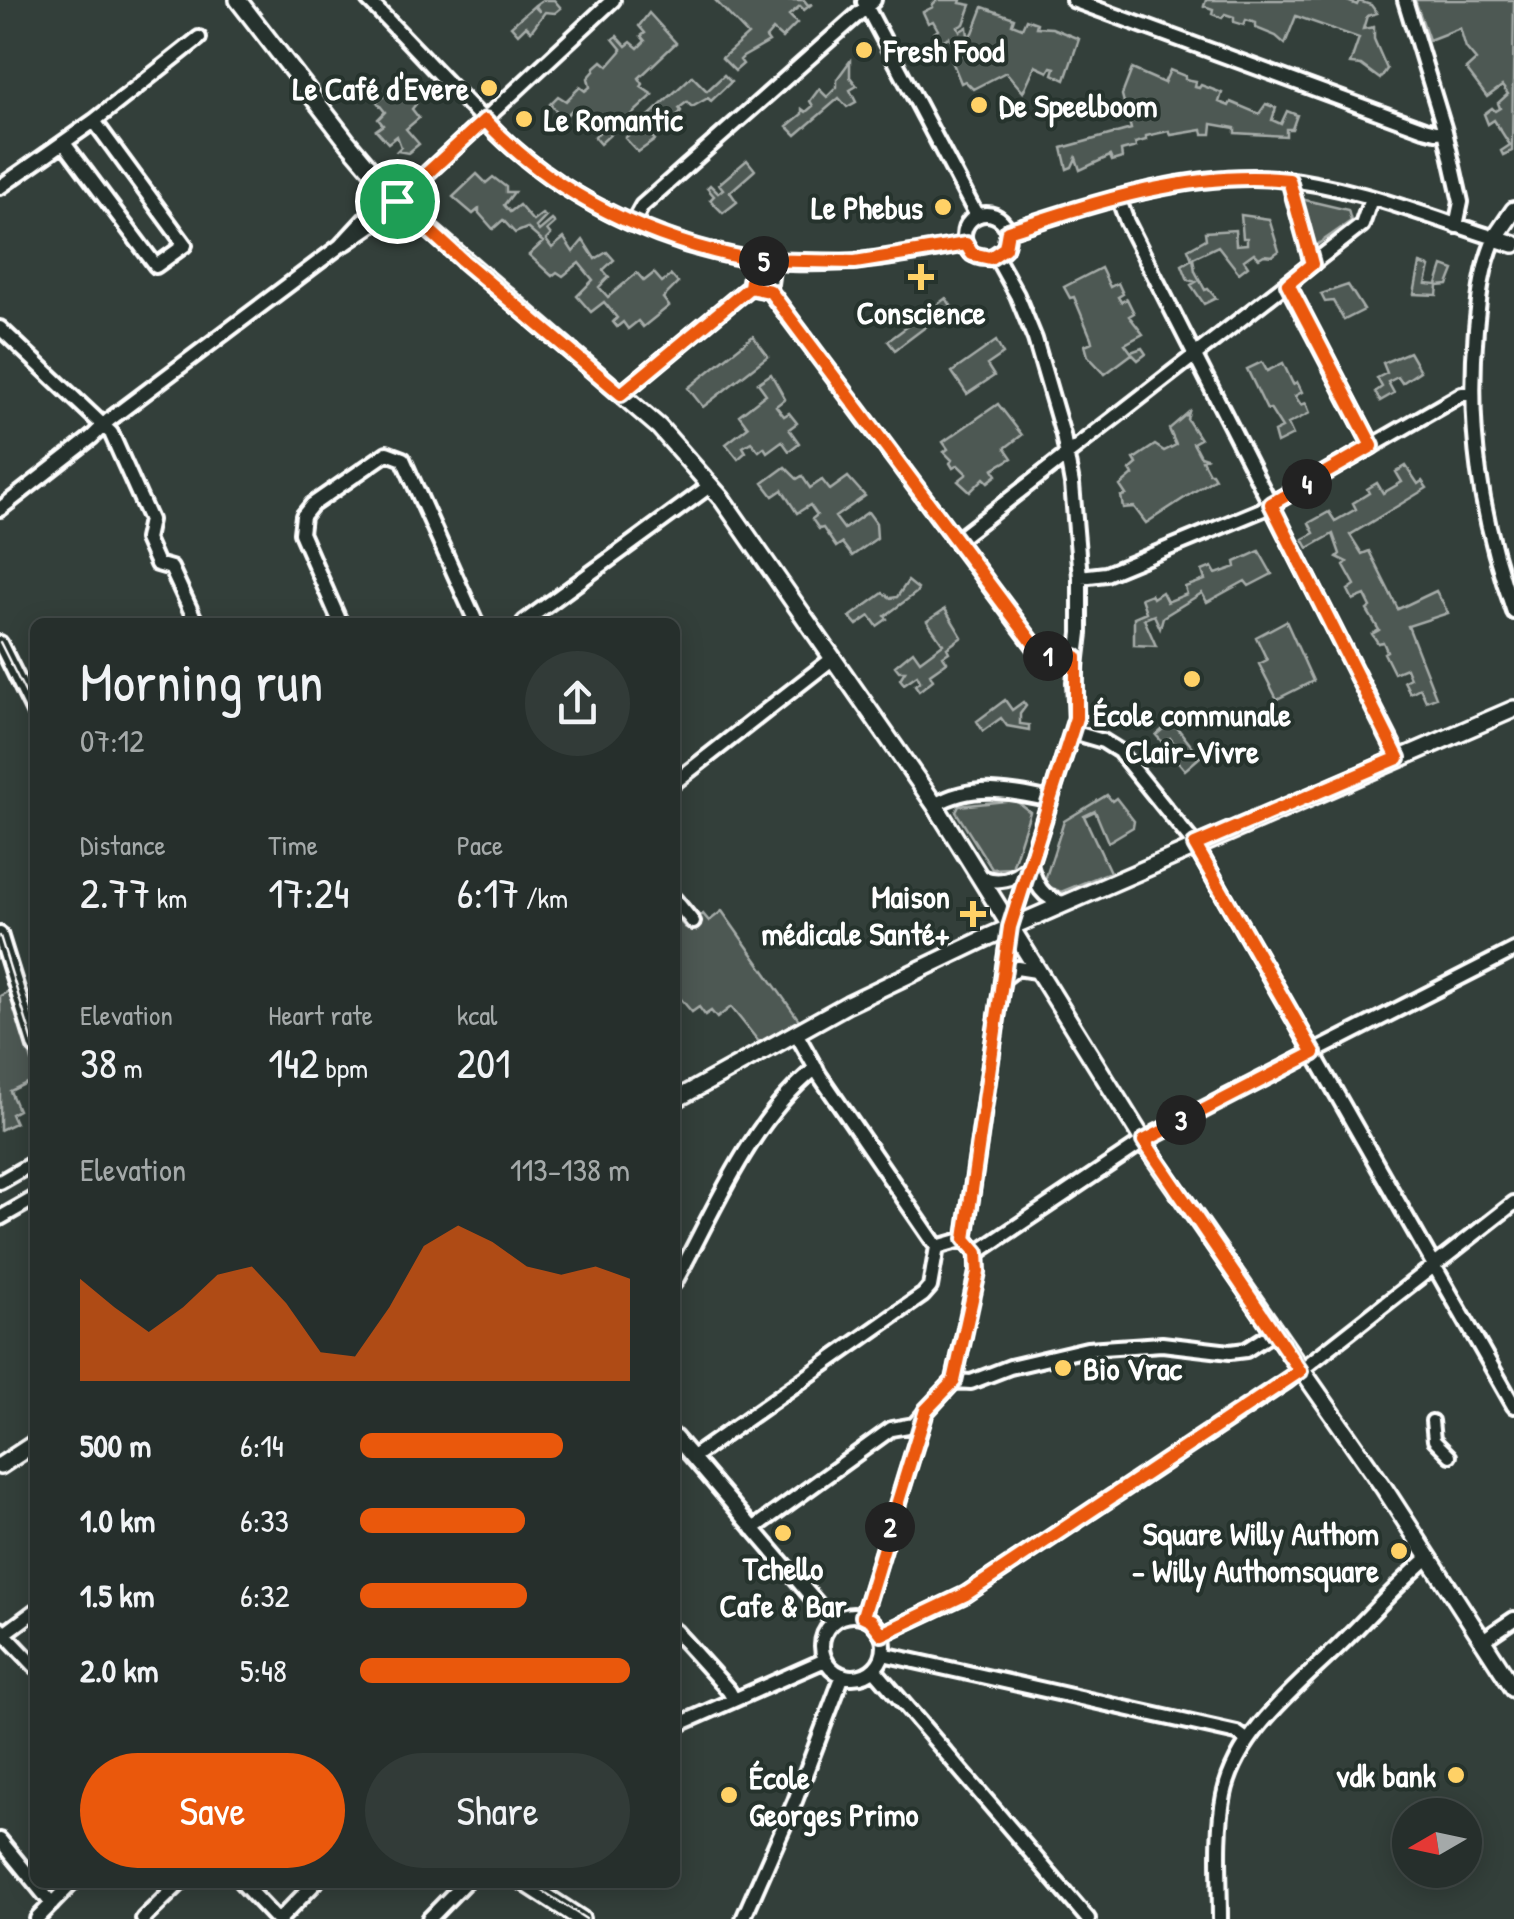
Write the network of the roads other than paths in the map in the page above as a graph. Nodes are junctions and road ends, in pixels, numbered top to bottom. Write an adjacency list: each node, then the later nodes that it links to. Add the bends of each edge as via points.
1 (238, 0): 14 (street)
2 (368, 0): 9 (street)
3 (613, 0): 9 (street)
4 (1073, 0): 10 (street, via 1424,129)
5 (1404, 0): 10 (street)
6 (868, 2): 18 (street); 19 (street, via 642,206)
7 (199, 38): 8 (street)
8 (94, 120): 11 (street); 11 (street, via 184,245 156,266)
9 (485, 120): 14 (street); 19 (street, via 586,201)
10 (1445, 130): 20 (street, via 1461,202)
11 (64, 143): 13 (street)
12 (1289, 180): 15 (street); 16 (street, via 1192,182); 28 (street)
13 (0, 187)
14 (396, 199): 34 (street); 36 (street, via 359,237)
15 (1372, 199): 20 (street); 28 (street, via 1362,225)
16 (1119, 200): 21 (street); 33 (street)
17 (1514, 210): 22 (street)
18 (977, 216): 21 (street, via 996,216); 23 (street, via 965,230)
19 (632, 224): 26 (street)
20 (1456, 226): 22 (street)
21 (1008, 231): 25 (street, via 1008,243)
22 (1496, 238): 24 (street); 35 (street, via 1478,305)
23 (966, 244): 25 (street, via 978,257); 27 (street, via 869,261)
24 (1514, 244)
25 (996, 256): 38 (street, via 1035,339)
26 (754, 260): 27 (street); 30 (street)
27 (773, 262): 31 (street)
28 (1312, 264): 29 (street)
29 (1288, 284): 33 (street); 37 (street)
30 (750, 287): 31 (street); 34 (street)
31 (770, 291): 42 (street)
32 (0, 328): 36 (street)
33 (1195, 356): 38 (street); 40 (street)
34 (621, 394): 39 (street)
35 (1472, 394): 37 (street); 44 (street, via 1486,526)
36 (103, 426): 41 (street); 45 (street, via 150,520 146,539 157,564 172,568)
37 (1372, 446): 40 (street)
38 (1067, 454): 42 (street); 43 (street)
39 (711, 486): 48 (street); 51 (street)
40 (1271, 504): 43 (street, via 1106,574); 55 (street)
41 (0, 509)
42 (957, 540): 50 (street, via 1042,655)
43 (1080, 577): 50 (street)
44 (1514, 612)
45 (194, 618)
46 (338, 618): 47 (street, via 300,533 303,516 387,453 403,458)
47 (474, 618)
48 (530, 618)
49 (0, 643): 52 (street)
50 (1076, 657): 54 (street)
51 (832, 659): 56 (street); 58 (street)
52 (30, 704)
53 (1514, 708): 55 (street)
54 (1072, 732): 57 (street); 59 (street, via 1118,751)
55 (1398, 758): 59 (street)
56 (680, 778)
57 (1051, 800): 58 (street, via 999,790 950,796); 60 (street)
58 (935, 805): 61 (street)
59 (1195, 845): 62 (street); 72 (street)
60 (1030, 865): 61 (street, via 1014,878); 62 (street, via 1044,894); 65 (street)
61 (980, 876): 65 (street)
62 (1063, 902): 65 (street)
63 (680, 906): 64 (street)
64 (693, 922)
65 (1010, 927): 68 (street); 69 (street); 71 (street)
66 (0, 934): 70 (street)
67 (1514, 950): 72 (street)
68 (1036, 971): 69 (street, via 1017,968); 75 (street)
69 (1003, 980): 81 (street)
70 (30, 1031)
71 (796, 1033): 73 (street); 74 (street)
72 (1314, 1053): 75 (street); 84 (street)
73 (816, 1068): 82 (street); 85 (street, via 792,1086 747,1150)
74 (680, 1097)
75 (1144, 1141): 83 (street); 86 (street)
76 (30, 1165): 77 (street)
77 (0, 1182)
78 (30, 1201): 80 (street)
79 (1514, 1203): 84 (street)
80 (0, 1218)
81 (965, 1239): 82 (street); 83 (street)
82 (937, 1247): 95 (street, via 923,1295)
83 (977, 1253): 88 (street)
84 (1434, 1266): 87 (street); 89 (street)
85 (680, 1273)
86 (1274, 1332): 87 (street); 88 (street, via 1246,1350 1106,1346)
87 (1300, 1371): 98 (street); 104 (street, via 966,1594)
88 (954, 1381): 90 (street)
89 (1514, 1406)
90 (926, 1410): 97 (street, via 914,1425 891,1430); 100 (street)
91 (1432, 1421): 94 (street, via 1434,1440)
92 (680, 1443): 95 (street)
93 (30, 1447): 96 (street)
94 (1450, 1456)
95 (693, 1457): 97 (street)
96 (0, 1466)
97 (753, 1529): 102 (street)
98 (1429, 1558): 106 (street); 115 (street)
99 (30, 1614): 103 (street)
100 (863, 1616): 102 (street); 104 (street)
101 (1514, 1619): 106 (street)
102 (833, 1622): 108 (street, via 823,1640)
103 (1, 1633): 109 (street)
104 (882, 1634): 107 (street)
105 (680, 1636): 113 (street)
106 (1483, 1640): 112 (street)
107 (883, 1654): 110 (street); 115 (street, via 1237,1733)
108 (826, 1660): 111 (street); 113 (street)
109 (30, 1661)
110 (874, 1669): 111 (street); 132 (street)
111 (843, 1675): 131 (street)
112 (1514, 1689)
113 (734, 1700): 114 (street)
114 (680, 1724)
115 (1248, 1741): 133 (street, via 1224,1793)
116 (0, 1840): 117 (street)
117 (30, 1877)
118 (39, 1888): 125 (street)
119 (67, 1888): 125 (street)
120 (174, 1888): 127 (street)
121 (246, 1888): 128 (street)
122 (310, 1888): 128 (street)
123 (459, 1888): 129 (street)
124 (533, 1888): 130 (street)
125 (52, 1904): 126 (street)
126 (37, 1919)
127 (144, 1919)
128 (278, 1919)
129 (429, 1919)
130 (581, 1919)
131 (743, 1919)
132 (1088, 1919)
133 (1220, 1919)

